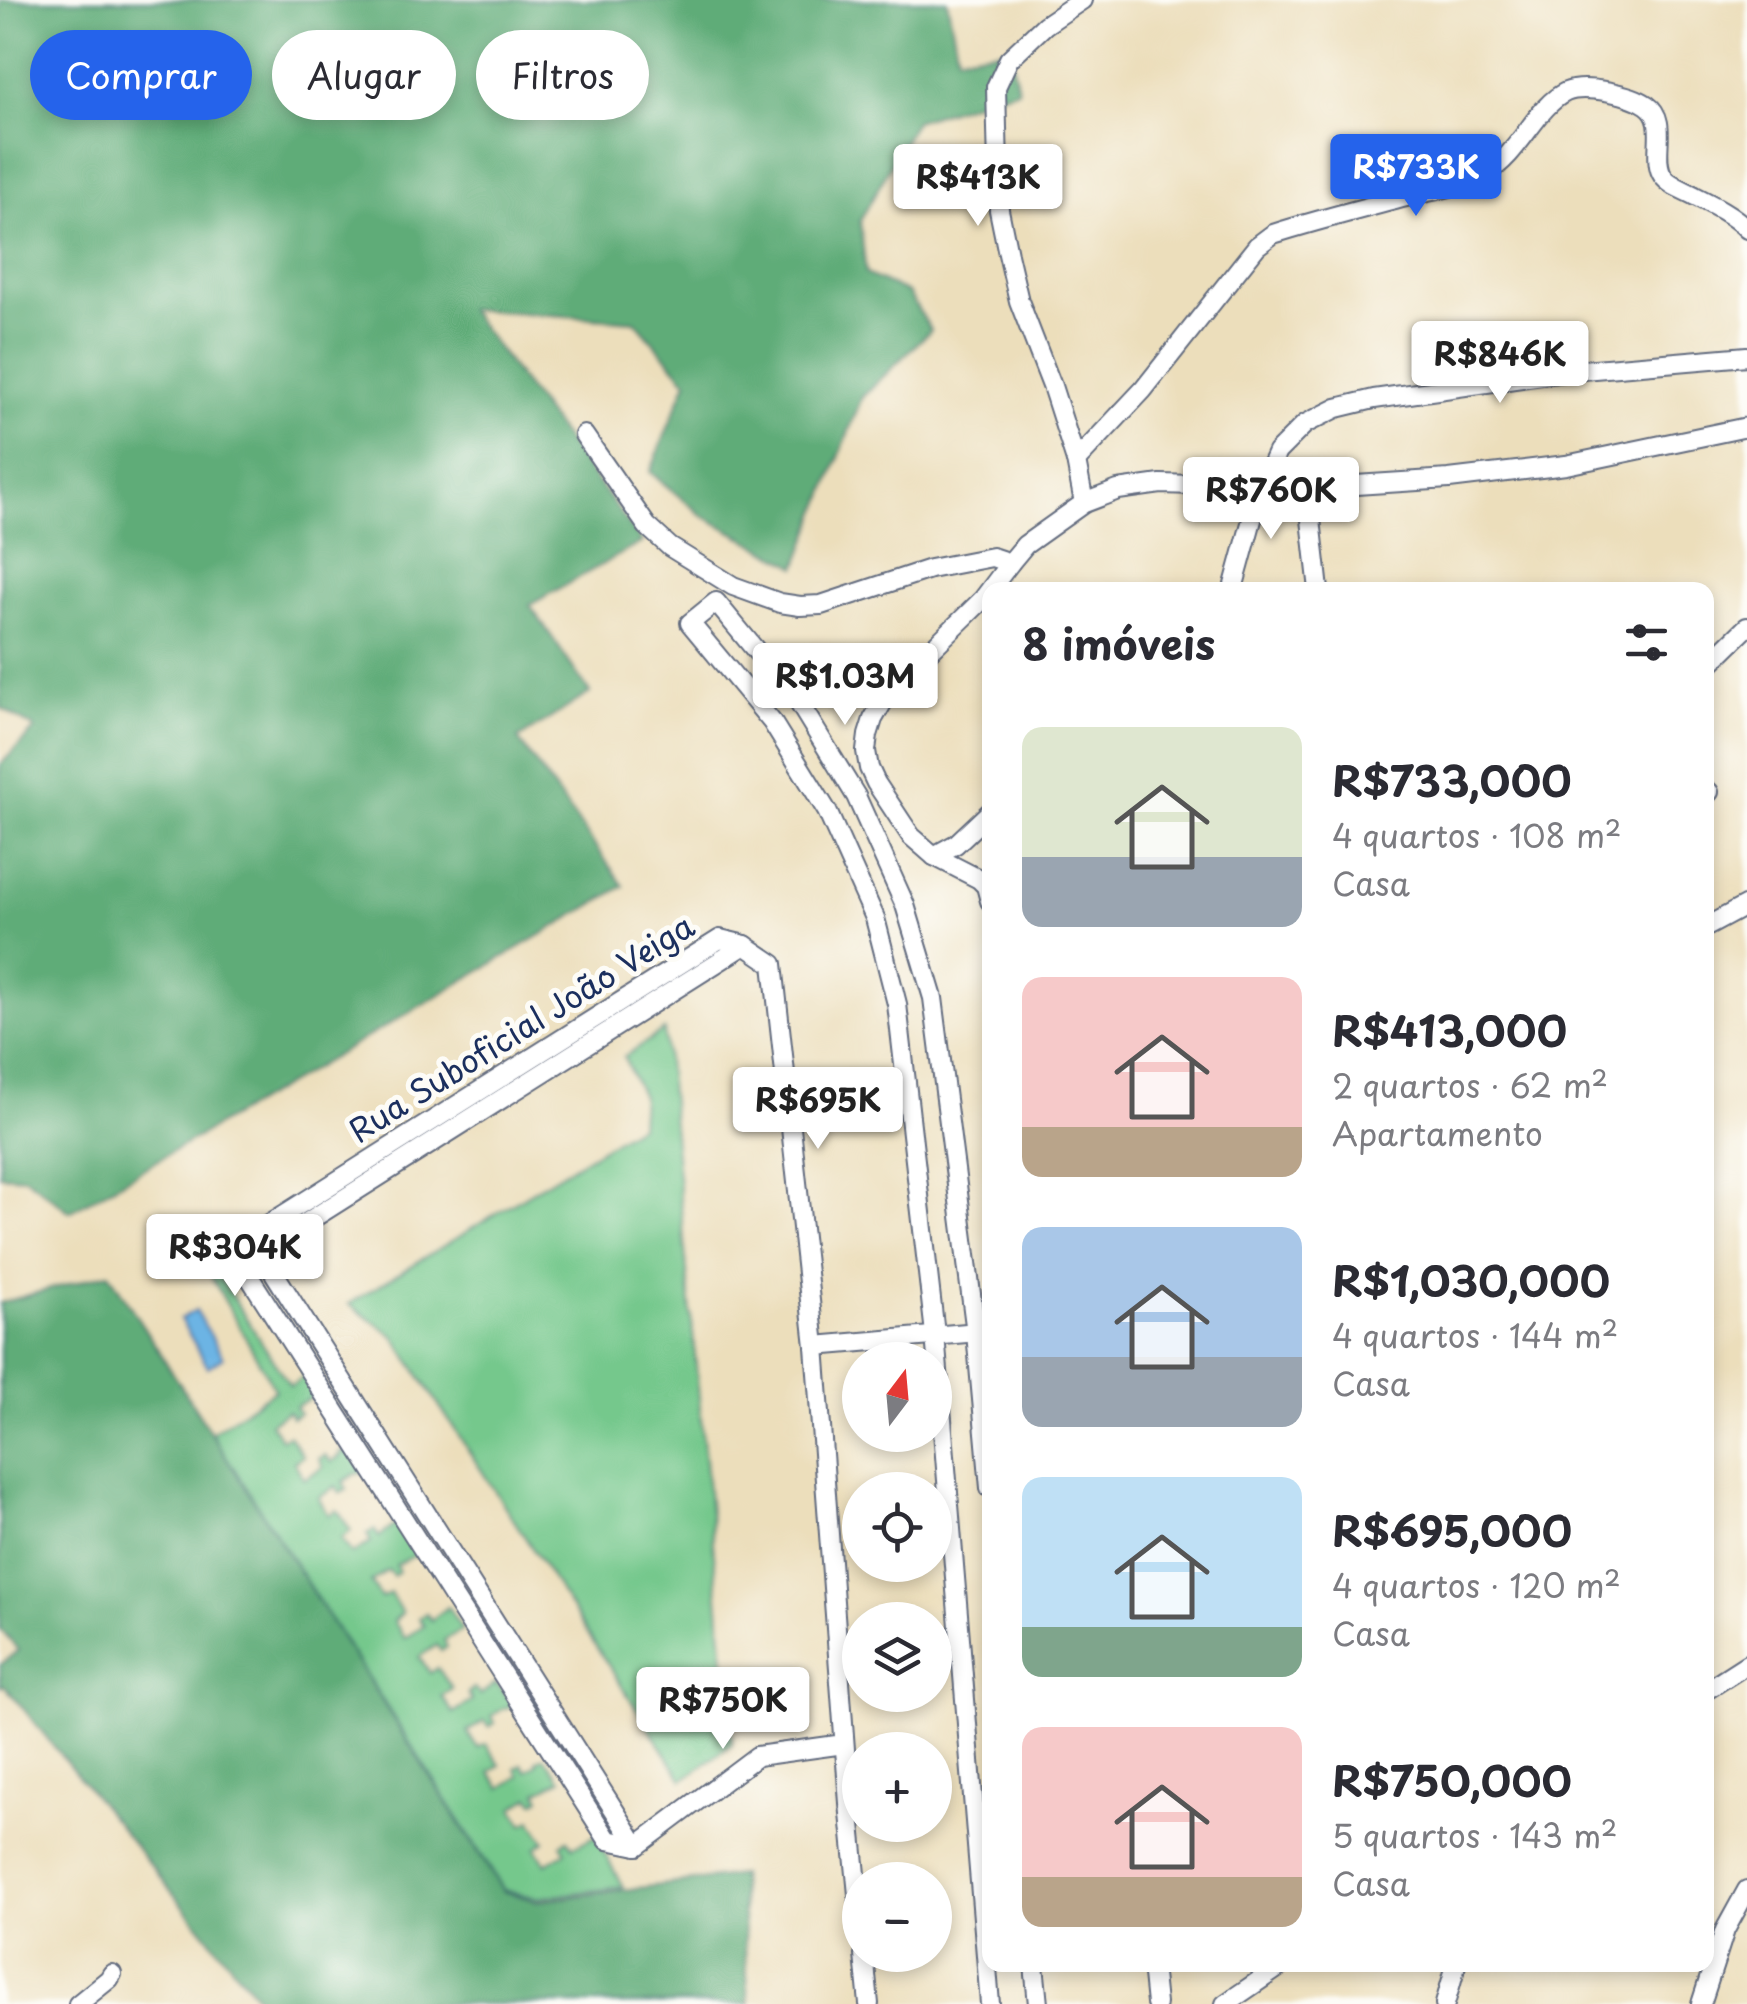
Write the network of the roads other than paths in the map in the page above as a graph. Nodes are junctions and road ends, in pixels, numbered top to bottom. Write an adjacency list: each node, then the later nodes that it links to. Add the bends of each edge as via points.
1 (1082, 0): 6 (street, via 1008,59 996,87 998,196 1008,254)
2 (1747, 229): 6 (street, via 1660,172 1652,109 1595,89 1567,91 1489,172 1273,234 1257,246 1143,390)
3 (1747, 356): 8 (street, via 1571,370 1374,398 1305,424 1277,452)
4 (1747, 427): 7 (street, via 1566,465 1450,479)
5 (584, 435): 10 (street, via 646,526 670,547 733,586 780,603 821,605 930,569 992,557)
6 (1076, 462): 9 (street)
7 (1307, 484): 8 (street); 13 (street)
8 (1261, 487): 9 (street, via 1161,484); 12 (street)
9 (1084, 503): 10 (street)
10 (1010, 563): 11 (street)
11 (996, 582)
12 (1235, 582)
13 (1318, 582)
14 (982, 600): 18 (street, via 890,690 868,735 876,783 911,836)
15 (1747, 627): 16 (street)
16 (1714, 659)
17 (982, 820): 18 (street)
18 (934, 856): 19 (street)
19 (982, 881)
20 (1747, 905): 21 (street)
21 (1714, 923)
22 (745, 945): 26 (street, via 773,964); 31 (street, Rua Suboficial João Veiga, via 269,1246 264,1257); 31 (street, Rua Suboficial João Veiga, via 720,939 231,1248 608,1840)
23 (982, 1325): 25 (street, via 933,998 905,905 856,796 800,703 716,602 690,623 772,722 827,811 874,918 897,1004)
24 (982, 1332): 25 (street)
25 (935, 1334): 26 (street); 33 (street)
26 (816, 1346): 29 (street)
27 (1747, 1664): 28 (street)
28 (1714, 1686)
29 (843, 1732)
30 (842, 1744): 31 (street, via 757,1756)
31 (637, 1846)
32 (1747, 1890): 34 (street)
33 (982, 1907)
34 (1714, 1963)
35 (866, 1972): 44 (street)
36 (987, 1972): 45 (street)
37 (1035, 1972): 46 (street)
38 (1153, 1972): 47 (street)
39 (1272, 1972): 48 (street)
40 (1454, 1972): 49 (street)
41 (1711, 1972): 50 (street)
42 (112, 1974): 43 (street)
43 (80, 2003)
44 (869, 2004)
45 (990, 2004)
46 (1038, 2004)
47 (1156, 2004)
48 (1225, 2004)
49 (1445, 2004)
50 (1700, 2004)

